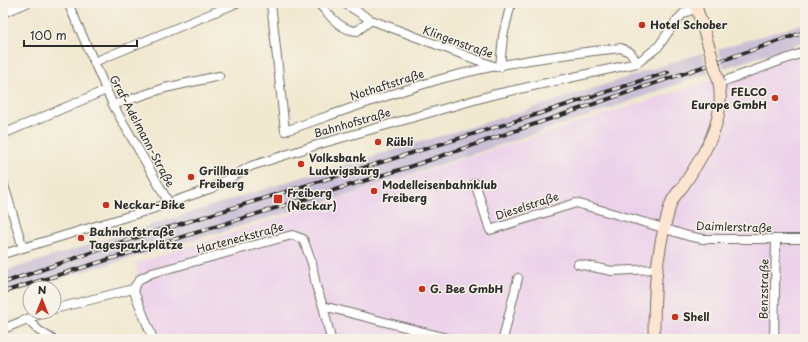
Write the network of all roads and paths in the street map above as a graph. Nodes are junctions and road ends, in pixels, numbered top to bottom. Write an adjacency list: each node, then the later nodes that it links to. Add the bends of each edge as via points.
1 (27, 3): 9 (street)
2 (68, 3): 12 (street, Graf-Adelmann-Straße)
3 (237, 3): 12 (street)
4 (271, 3): 14 (street, Nothaftstraße, via 285,131 442,79)
5 (318, 3): 10 (street, via 341,27 349,31 357,31)
6 (344, 3): 10 (street, Klingenstraße)
7 (511, 3): 14 (street)
8 (695, 6): 13 (street, Bahnhofstraße, via 676,21 658,48); 16 (main road, bridge)
9 (3, 13)
10 (371, 20): 14 (street, Klingenstraße)
11 (805, 52): 16 (street)
12 (94, 62): 17 (street, Graf-Adelmann-Straße)
13 (637, 63): 14 (street, Klingenstraße, via 627,50 621,48 542,58); 22 (street, Bahnhofstraße, via 492,95 314,146 251,166 212,188)
14 (498, 67)
15 (219, 76): 18 (street, via 165,88)
16 (719, 83): 23 (main road, via 722,94 721,110 715,127 704,152 672,201)
17 (106, 90): 18 (street, Graf-Adelmann-Straße); 19 (street)
18 (113, 105): 22 (street, Graf-Adelmann-Straße)
19 (3, 134)
20 (3, 182): 26 (street)
21 (475, 183): 23 (street, Dieselstraße, via 490,230 576,203)
22 (169, 203): 26 (street, Bahnhofstraße)
23 (664, 229): 25 (street, Daimlerstraße, via 703,239); 29 (main road)
24 (805, 239): 25 (street, Daimlerstraße)
25 (776, 240): 43 (street, Benzstraße)
26 (23, 248): 27 (street, Bahnhofstraße)
27 (3, 254)
28 (578, 264): 29 (street, via 612,271)
29 (655, 269): 42 (main road)
30 (518, 278): 41 (street)
31 (133, 289): 32 (street, Harteneckstraße, via 140,279 152,273 292,235 303,239 307,248); 33 (street); 38 (street)
32 (323, 306): 39 (street, Harteneckstraße); 40 (street)
33 (62, 307)
34 (25, 320): 36 (street)
35 (28, 320): 37 (street)
36 (3, 329)
37 (52, 339)
38 (153, 339)
39 (331, 339)
40 (451, 339)
41 (503, 339)
42 (654, 339)
43 (774, 339)

